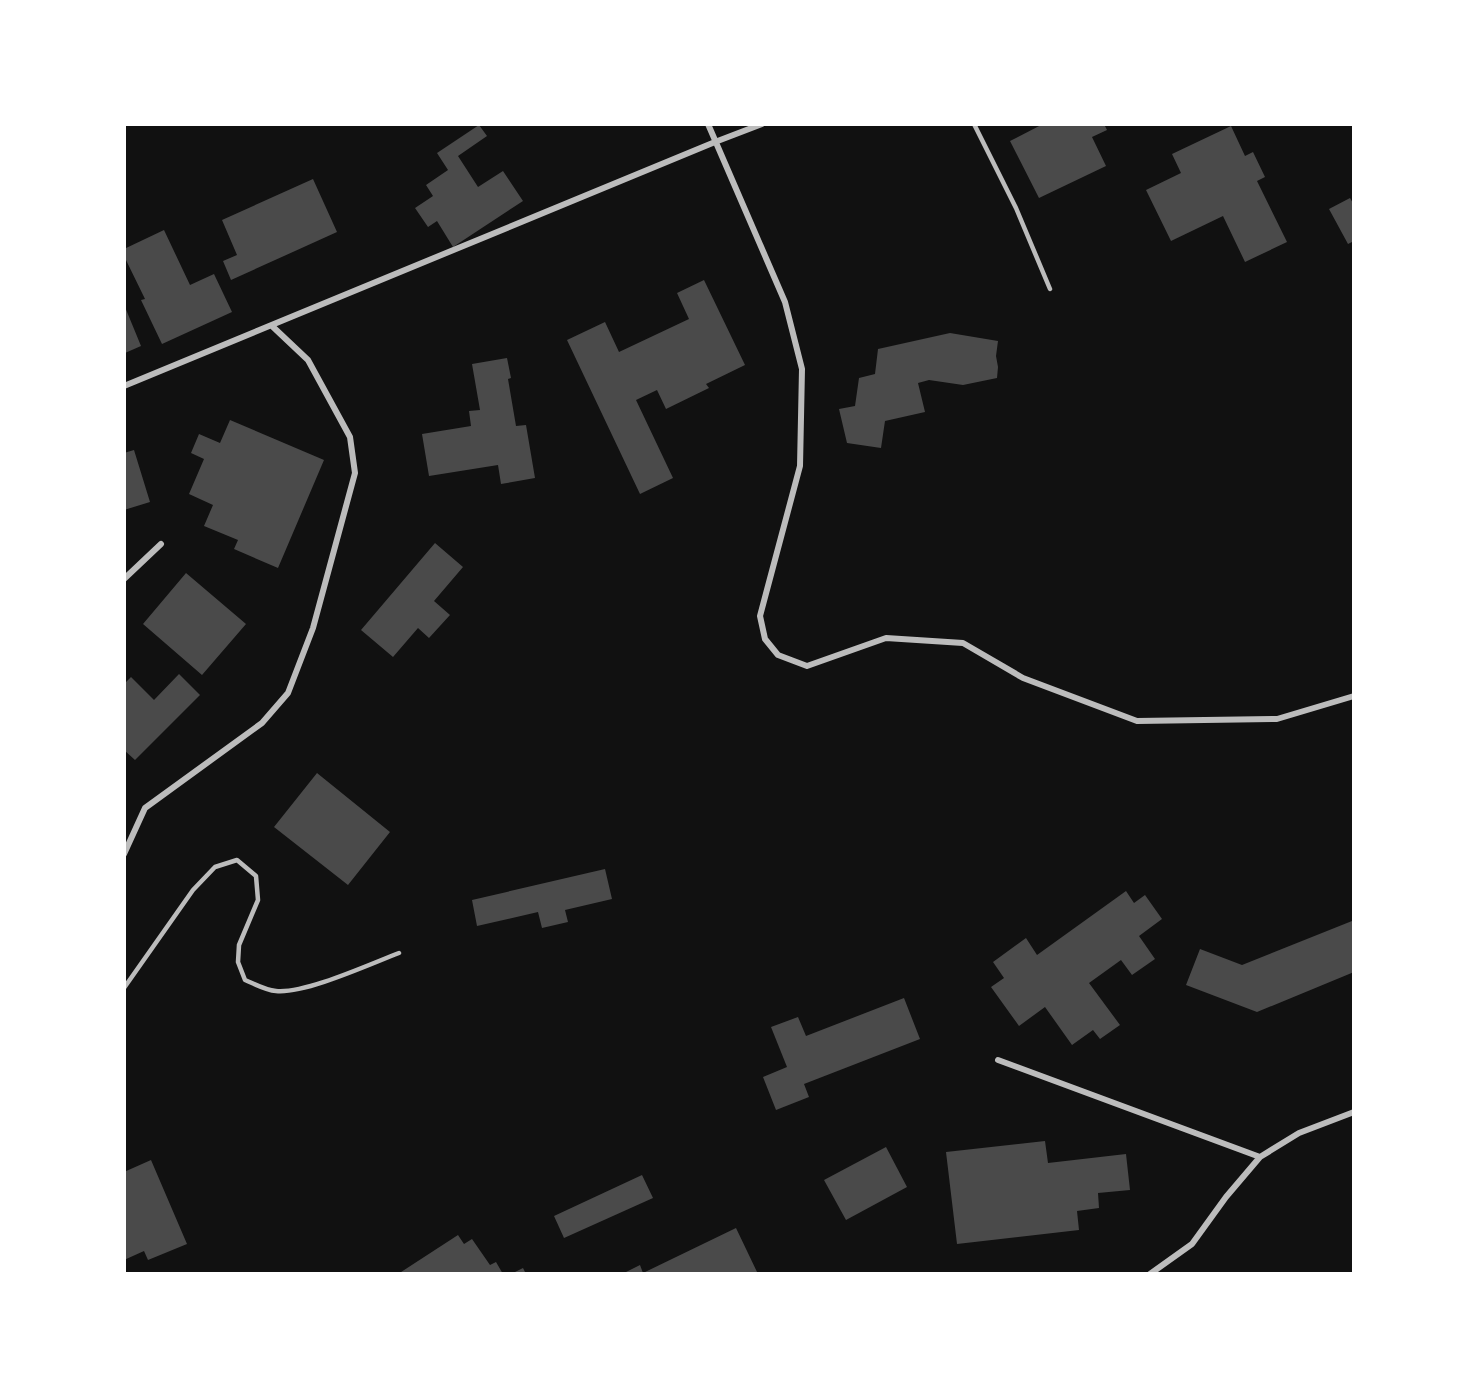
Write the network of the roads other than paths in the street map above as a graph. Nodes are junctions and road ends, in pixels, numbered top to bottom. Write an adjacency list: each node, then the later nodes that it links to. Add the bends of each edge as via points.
1 (708, 124): 4 (street)
2 (762, 124): 4 (street)
3 (974, 124): 5 (lane, via 1016,208)
4 (715, 142): 6 (street); 10 (street, via 785,302 802,369 800,466 760,616 765,639 778,655 807,666 886,638 963,643 1023,678 1137,721 1278,719)
5 (1050, 289)
6 (272, 326): 7 (street); 11 (street, via 308,360 350,437 355,473 314,628 288,693 262,723 145,808)
7 (124, 386)
8 (161, 544): 9 (street)
9 (124, 579)
10 (1353, 696)
11 (124, 854)
12 (399, 953): 13 (lane, via 301,988 276,991 245,980 238,962 239,945 258,900 256,876 237,860 215,867 193,890)
13 (124, 988)
14 (998, 1060): 16 (street)
15 (1353, 1112): 16 (street, via 1299,1133)
16 (1260, 1157): 17 (street, via 1192,1244)
17 (1149, 1274)

